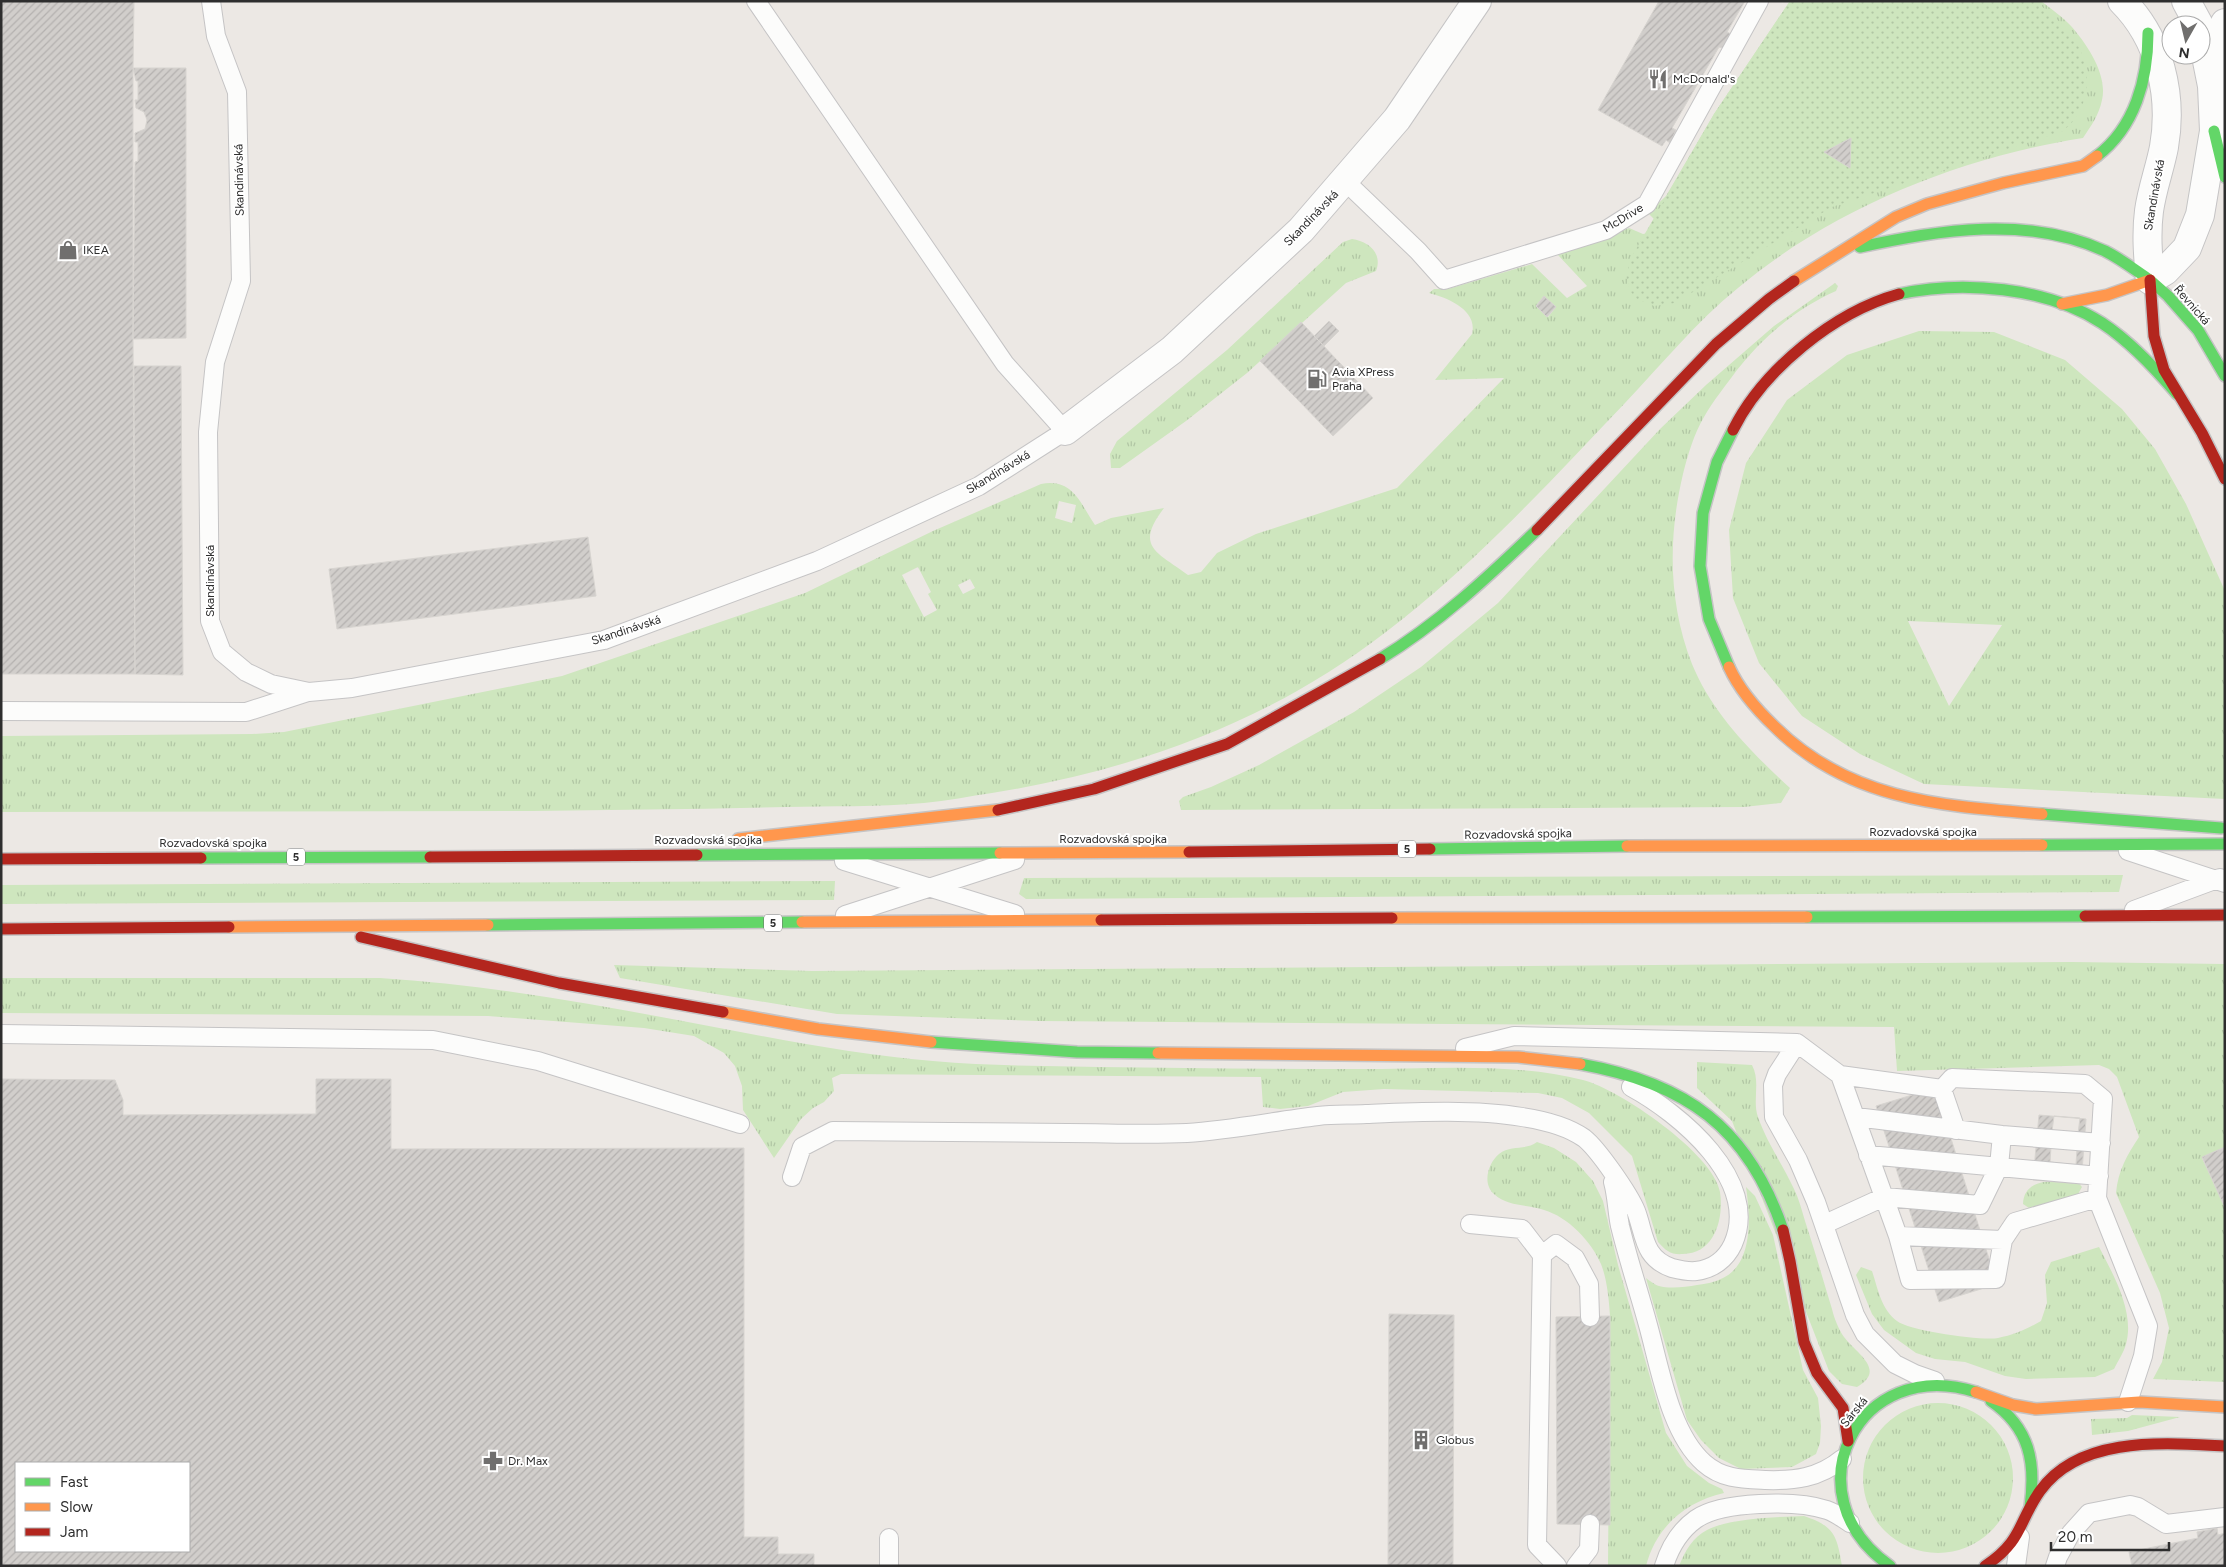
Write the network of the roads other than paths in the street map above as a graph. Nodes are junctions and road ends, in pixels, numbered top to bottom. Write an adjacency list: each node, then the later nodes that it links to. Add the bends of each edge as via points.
1 (211, 1): 22 (lane, Skandinávská, via 216,36 237,92 241,281 215,362 208,432 210,621 222,652 246,672 271,684)
2 (756, 1): 20 (lane, via 1005,364)
3 (1477, 1): 14 (street, Skandinávská, via 1396,119)
4 (1760, 1): 14 (lane, McDrive, via 1647,204 1606,230 1444,280)
5 (2122, 1): 9 (street, Skandinávská)
6 (2186, 1): 7 (street)
7 (2194, 15)
8 (2225, 23): 11 (street, via 2216,54)
9 (2148, 33): 15 (main road, via 2148,71 2139,99 2124,129 2096,158 2068,171 2003,183 1927,204 1896,216); 16 (street, Skandinávská, via 2162,70 2166,106 2164,147 2149,209 2146,242)
10 (2208, 65): 11 (street)
11 (2212, 86): 12 (street)
12 (2214, 131): 13 (main road); 16 (street, via 2194,233 2176,261)
13 (2225, 177)
14 (1346, 181): 20 (street, Skandinávská, via 1301,230 1172,350)
15 (1844, 250): 16 (main road, Řevnická, via 1932,232 2019,228 2076,240 2105,252); 25 (main road, via 1776,294 1716,344 1536,531 1414,638 1227,744 1094,790 1012,808)
16 (2150, 280): 17 (main road, via 2105,297); 18 (main road, Řevnická, via 2198,330); 19 (main road, via 2154,336 2164,370)
17 (2061, 304): 19 (main road, via 2086,313 2130,344); 24 (main road, via 1998,289 1957,286 1916,290 1896,295 1837,321 1785,358 1748,402 1733,426 1712,475 1704,510 1700,555 1714,635 1748,698 1775,728 1829,769 1875,790 1927,803)
18 (2225, 376)
19 (2177, 394): 21 (main road, via 2202,433)
20 (1065, 431): 22 (lane, Skandinávská, via 979,486 817,561 604,640 352,688)
21 (2225, 479)
22 (309, 692): 23 (lane, via 246,712)
23 (1, 711)
24 (2225, 829)
25 (726, 840)
26 (697, 843): 30 (main road)
27 (2225, 844): 28 (main road, Rozvadovská spojka / 5)
28 (2110, 845): 29 (main road, Rozvadovská spojka / 5); 33 (lane, 5)
29 (1040, 852): 31 (main road, Rozvadovská spojka / 5); 34 (lane, 5)
30 (590, 854): 31 (main road, Rozvadovská spojka / 5); 32 (main road, Rozvadovská spojka / 5)
31 (820, 854): 34 (lane, 5)
32 (1, 859)
33 (2222, 880): 36 (lane, 5)
34 (930, 888): 37 (lane, 5); 38 (lane, 5)
35 (2225, 915): 36 (main road, 5)
36 (2117, 916): 37 (main road, 5)
37 (1037, 921): 38 (main road, 5)
38 (821, 923): 39 (main road, 5)
39 (318, 927): 40 (main road, 5); 43 (main road, via 559,983 818,1029 912,1042 1077,1052)
40 (1, 930)
41 (1, 1034): 48 (lane, via 433,1040 538,1061)
42 (1797, 1043): 43 (lane, via 1514,1036); 45 (lane); 60 (lane, via 1773,1085 1774,1117 1798,1160)
43 (1430, 1056): 44 (main road, via 1518,1057)
44 (1575, 1063): 54 (lane, via 1649,1097 1710,1150 1733,1186 1737,1204 1735,1239 1729,1252 1708,1268 1694,1271 1677,1270 1663,1264 1652,1256 1635,1208); 69 (main road, via 1636,1077 1690,1103 1713,1118 1752,1165 1773,1203 1785,1237 1806,1348 1819,1376 1842,1406)
45 (1840, 1075): 46 (lane); 47 (lane)
46 (1942, 1089): 49 (lane); 51 (lane, via 1952,1078 2085,1084 2103,1099)
47 (1856, 1117): 49 (lane); 52 (lane)
48 (740, 1124)
49 (1956, 1130): 50 (lane)
50 (2002, 1135): 51 (lane); 53 (lane)
51 (2101, 1143): 55 (lane)
52 (1868, 1155): 53 (lane); 57 (lane)
53 (1999, 1166): 55 (lane); 57 (lane, via 1980,1206)
54 (1609, 1169): 56 (lane, via 1602,1156 1583,1138 1543,1121 1519,1116 1389,1112 1321,1116 1188,1133 833,1131 802,1147); 71 (lane, via 1620,1225 1675,1419 1692,1451 1718,1472 1742,1479 1790,1481 1805,1478 1829,1470)
55 (2099, 1176): 58 (lane)
56 (792, 1177)
57 (1884, 1197): 60 (lane); 61 (lane)
58 (2098, 1198): 62 (lane, via 2015,1222); 67 (lane, via 2148,1326 2144,1356)
59 (1470, 1224): 63 (lane, via 1522,1229)
60 (1824, 1224): 65 (lane, via 1855,1315 1865,1334 1895,1364)
61 (1898, 1236): 62 (lane); 62 (lane, via 1910,1280 1996,1280)
62 (2003, 1240)
63 (1542, 1255): 64 (lane, via 1556,1244 1575,1258 1589,1284); 79 (lane, via 1538,1545)
64 (1590, 1317)
65 (1946, 1385): 66 (main road, Sárská); 69 (main road, Sárská, via 1907,1388 1893,1393 1868,1413)
66 (1978, 1394): 67 (main road, Sárská, via 2035,1409); 73 (main road, Sárská, via 1998,1405 2021,1429 2032,1464 2033,1487)
67 (2128, 1402): 68 (main road, Sárská)
68 (2225, 1407)
69 (1848, 1441): 71 (main road, Sárská)
70 (2225, 1446): 73 (main road, via 2168,1444 2091,1454 2052,1476 2041,1490)
71 (1842, 1459): 75 (main road, Sárská, via 1841,1494)
72 (2225, 1518): 85 (lane, via 2166,1524 2130,1505 2089,1513 2072,1533)
73 (2025, 1523): 83 (main road, via 2002,1554); 84 (lane)
74 (1590, 1524): 80 (lane, via 1589,1549)
75 (1854, 1530): 77 (main road, Sárská); 81 (lane, via 1842,1517 1827,1510 1802,1506 1743,1506 1712,1512 1695,1520 1676,1539); 82 (main road, Sárská, via 1866,1548)
76 (889, 1538): 78 (lane)
77 (1859, 1556)
78 (889, 1566)
79 (1558, 1566)
80 (1576, 1566)
81 (1664, 1566)
82 (1890, 1566)
83 (1985, 1566)
84 (2016, 1566)
85 (2055, 1566)

